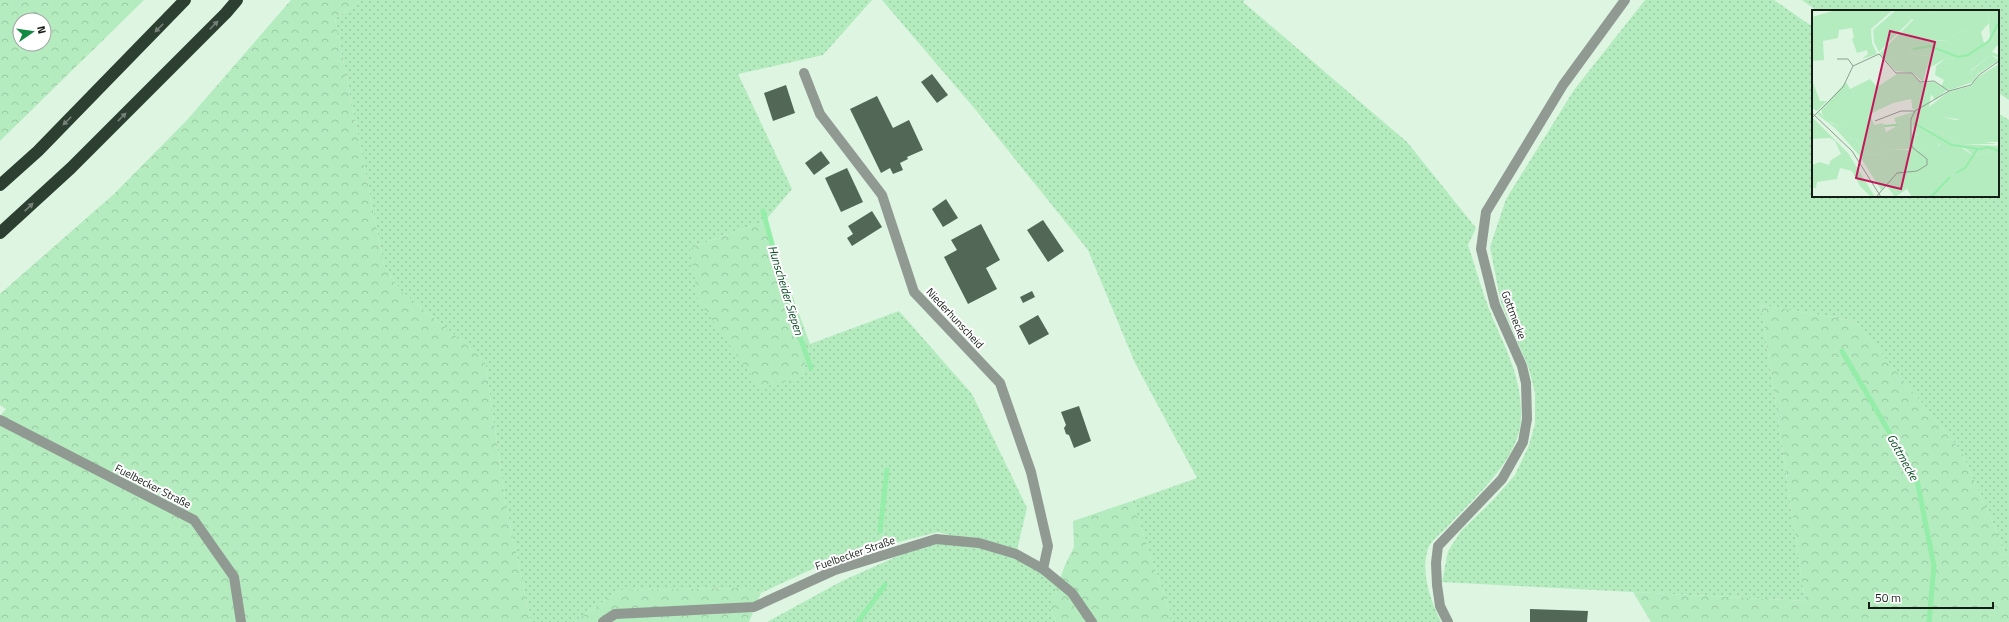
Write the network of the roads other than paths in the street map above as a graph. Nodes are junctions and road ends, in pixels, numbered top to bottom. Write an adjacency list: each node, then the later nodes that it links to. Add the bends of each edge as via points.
1 (185, 0): 5 (highway, one-way to 5, via 38,151)
2 (237, 0): 6 (highway, one-way to 2, via 71,168)
3 (1626, 0): 12 (street, Gottmecke, via 1563,85 1486,212 1481,249 1495,305 1522,366 1526,383 1527,419 1523,442 1502,479 1438,546 1437,585 1440,606)
4 (804, 73): 8 (street, Niederhunscheid, via 820,114 882,195 914,292 1000,383 1031,472 1048,546)
5 (0, 185)
6 (0, 233)
7 (0, 420): 9 (street, Fuelbecker Straße, via 194,520 234,577)
8 (1043, 569): 10 (street, Fuelbecker Straße, via 1016,554 979,543 936,539 835,570 754,607 615,614); 11 (street, Fuelbecker Straße, via 1072,594)
9 (241, 622)
10 (603, 622)
11 (1092, 622)
12 (1448, 622)

